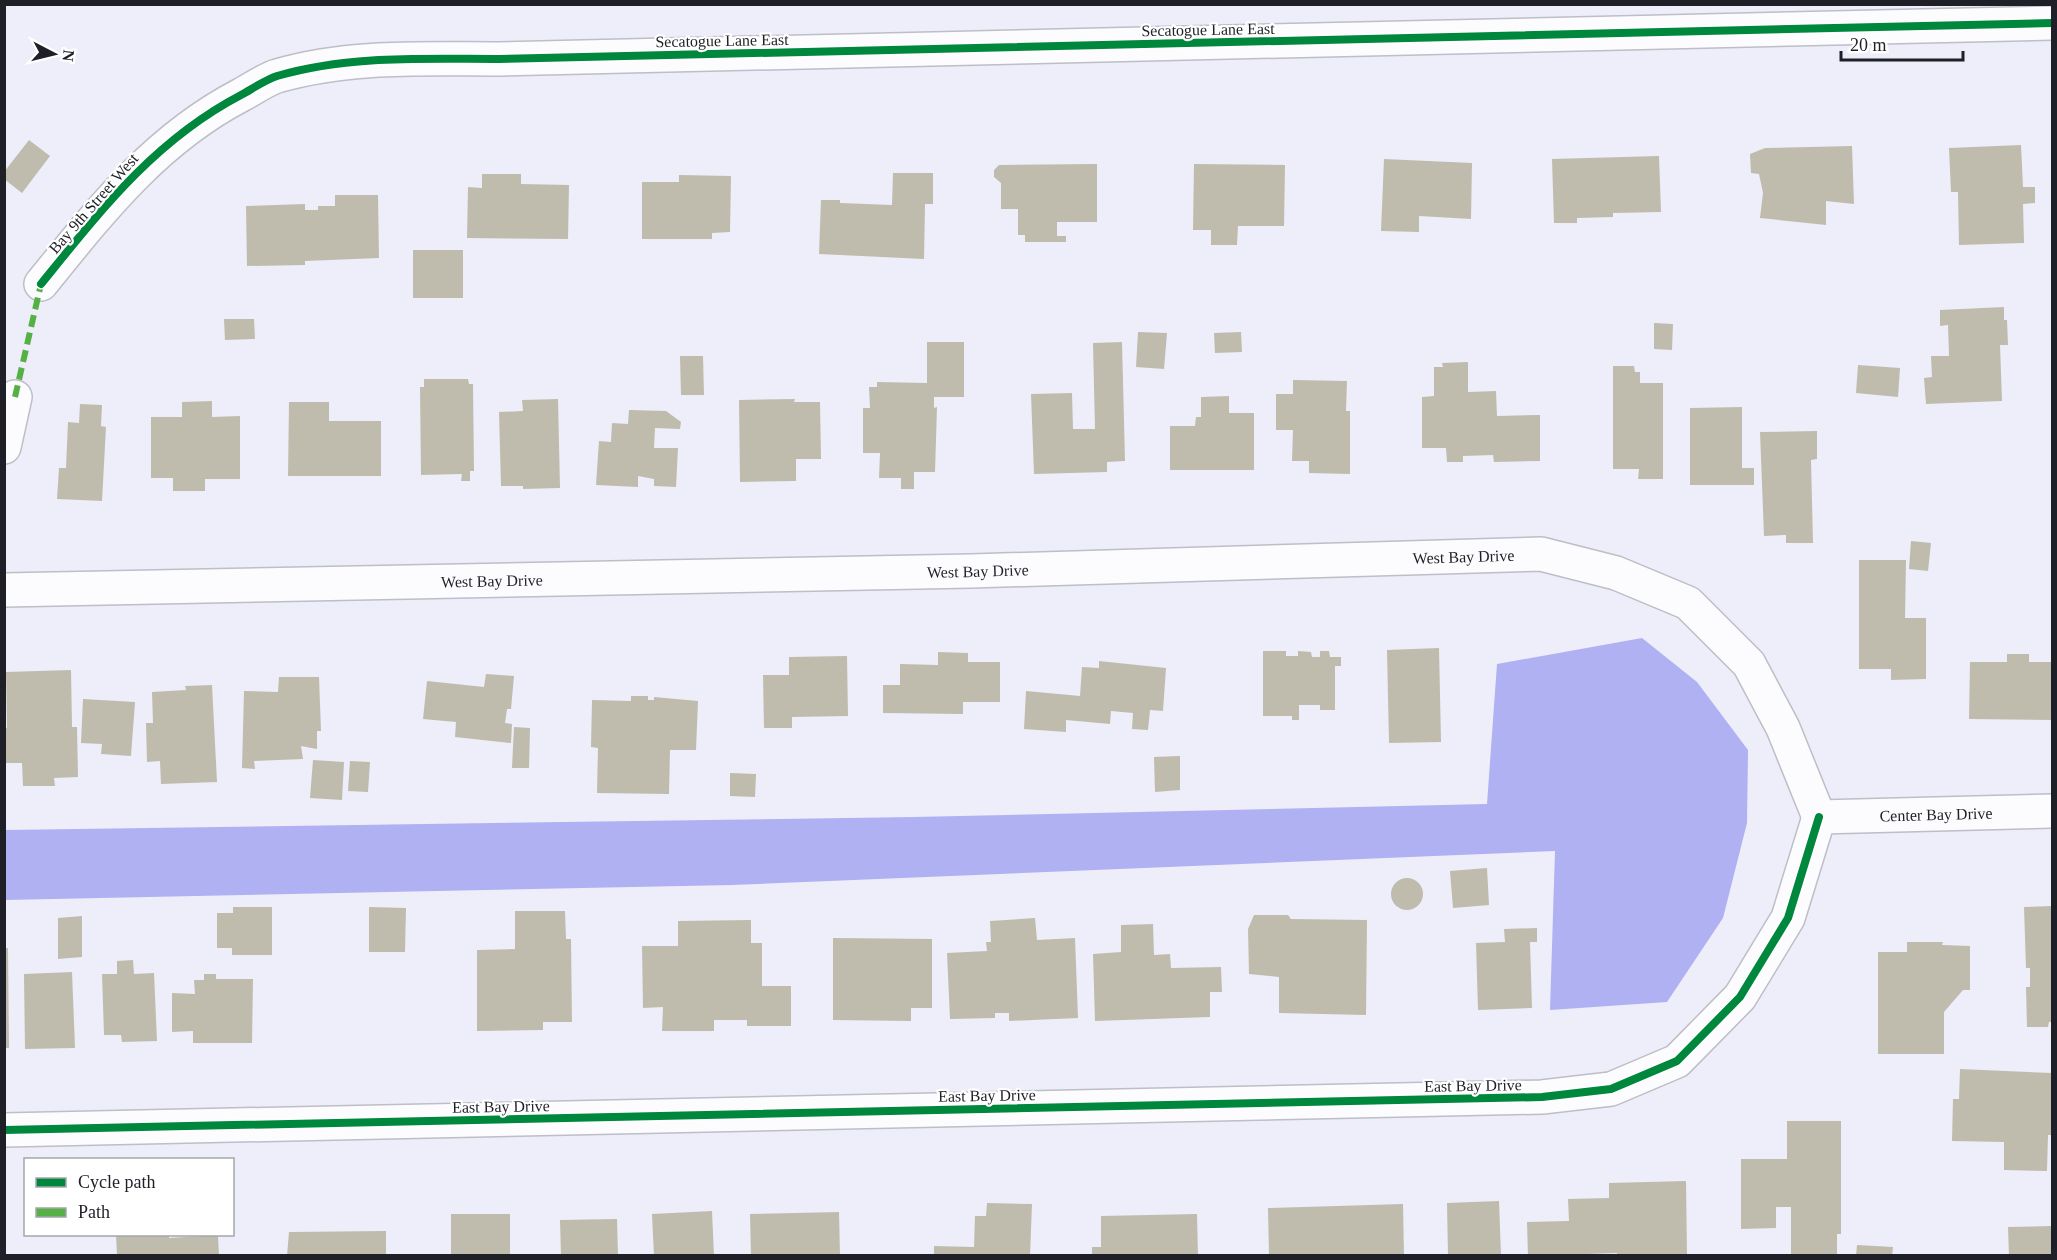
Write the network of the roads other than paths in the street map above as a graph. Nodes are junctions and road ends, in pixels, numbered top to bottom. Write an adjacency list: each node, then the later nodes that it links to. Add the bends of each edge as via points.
1 (2052, 24): 2 (street, Secatogue Lane East)
2 (364, 59): 3 (street, Bay 9th Street West, via 275,76 206,113 160,149 105,204)
3 (41, 284)
4 (15, 397): 5 (street)
5 (4, 447)
6 (4, 590): 8 (street, West Bay Drive, via 959,571 1541,554 1616,573 1688,603 1749,664 1783,728)
7 (2052, 811): 8 (street, Center Bay Drive)
8 (1819, 817): 9 (street, East Bay Drive, via 1788,918 1740,997 1677,1061 1611,1089 1542,1097)
9 (4, 1130)

